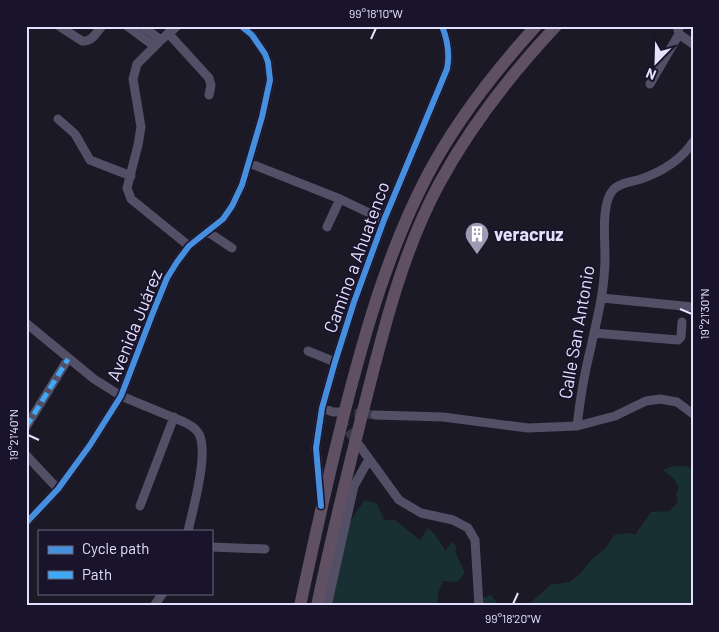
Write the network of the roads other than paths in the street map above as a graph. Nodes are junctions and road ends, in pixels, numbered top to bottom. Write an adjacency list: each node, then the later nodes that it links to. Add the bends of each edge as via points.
1 (102, 26): 9 (street, via 93,38 86,41)
2 (127, 26): 11 (street)
3 (142, 26): 11 (street)
4 (176, 26): 11 (street)
5 (241, 26): 17 (street, Avenida Juárez, via 265,54 270,80)
6 (442, 26): 20 (street, Camino a Ahuatenco, via 448,45 447,69)
7 (536, 26): 46 (highway, via 470,108 436,160 410,211 374,303)
8 (556, 26): 54 (highway, via 497,93 466,136 438,185 414,238 378,347)
9 (63, 27)
10 (679, 30): 12 (street); 13 (street)
11 (161, 40): 14 (street, via 209,78); 18 (street, via 137,64 133,79 141,126)
12 (693, 44)
13 (650, 84)
14 (209, 95)
15 (58, 119): 18 (street, via 75,134 90,160)
16 (691, 147): 25 (street, Calle San Antonio, via 658,172 611,192 607,203)
17 (249, 163): 19 (street); 22 (street, Avenida Juárez, via 232,206)
18 (131, 176): 23 (street, via 127,188 131,199)
19 (340, 199): 20 (street); 21 (street)
20 (384, 220): 32 (street, Camino a Ahuatenco)
21 (327, 227)
22 (208, 232): 23 (street, Avenida Juárez); 24 (street)
23 (189, 246): 33 (street, Avenida Juárez, via 168,278)
24 (232, 248)
25 (602, 298): 26 (street); 29 (street, Calle San Antonio)
26 (693, 307)
27 (682, 322): 29 (street, via 678,340)
28 (26, 323): 31 (street)
29 (594, 333): 39 (street, Calle San Antonio)
30 (308, 351): 32 (street)
31 (68, 359): 33 (street); 40 (street)
32 (335, 362): 34 (street, Camino a Ahuatenco)
33 (121, 396): 38 (street); 44 (street, Avenida Juárez)
34 (322, 408): 36 (street); 46 (street, Camino a Ahuatenco, via 316,448)
35 (693, 414): 39 (street, via 676,402 660,399)
36 (338, 415)
37 (375, 415): 39 (street, via 443,418 528,428)
38 (174, 418): 45 (street); 48 (street, via 193,427 202,442 203,455)
39 (576, 426)
40 (26, 427)
41 (359, 445): 43 (street)
42 (26, 455): 44 (street)
43 (369, 459): 55 (street, via 354,486); 56 (street, via 399,500 421,513 452,520 468,528 475,540)
44 (58, 489): 47 (street, Avenida Juárez)
45 (140, 506)
46 (321, 506): 53 (highway)
47 (26, 523)
48 (188, 530)
49 (212, 547): 50 (street)
50 (265, 549)
51 (162, 594): 52 (street)
52 (154, 606)
53 (300, 606)
54 (317, 606)
55 (327, 606)
56 (479, 606)

